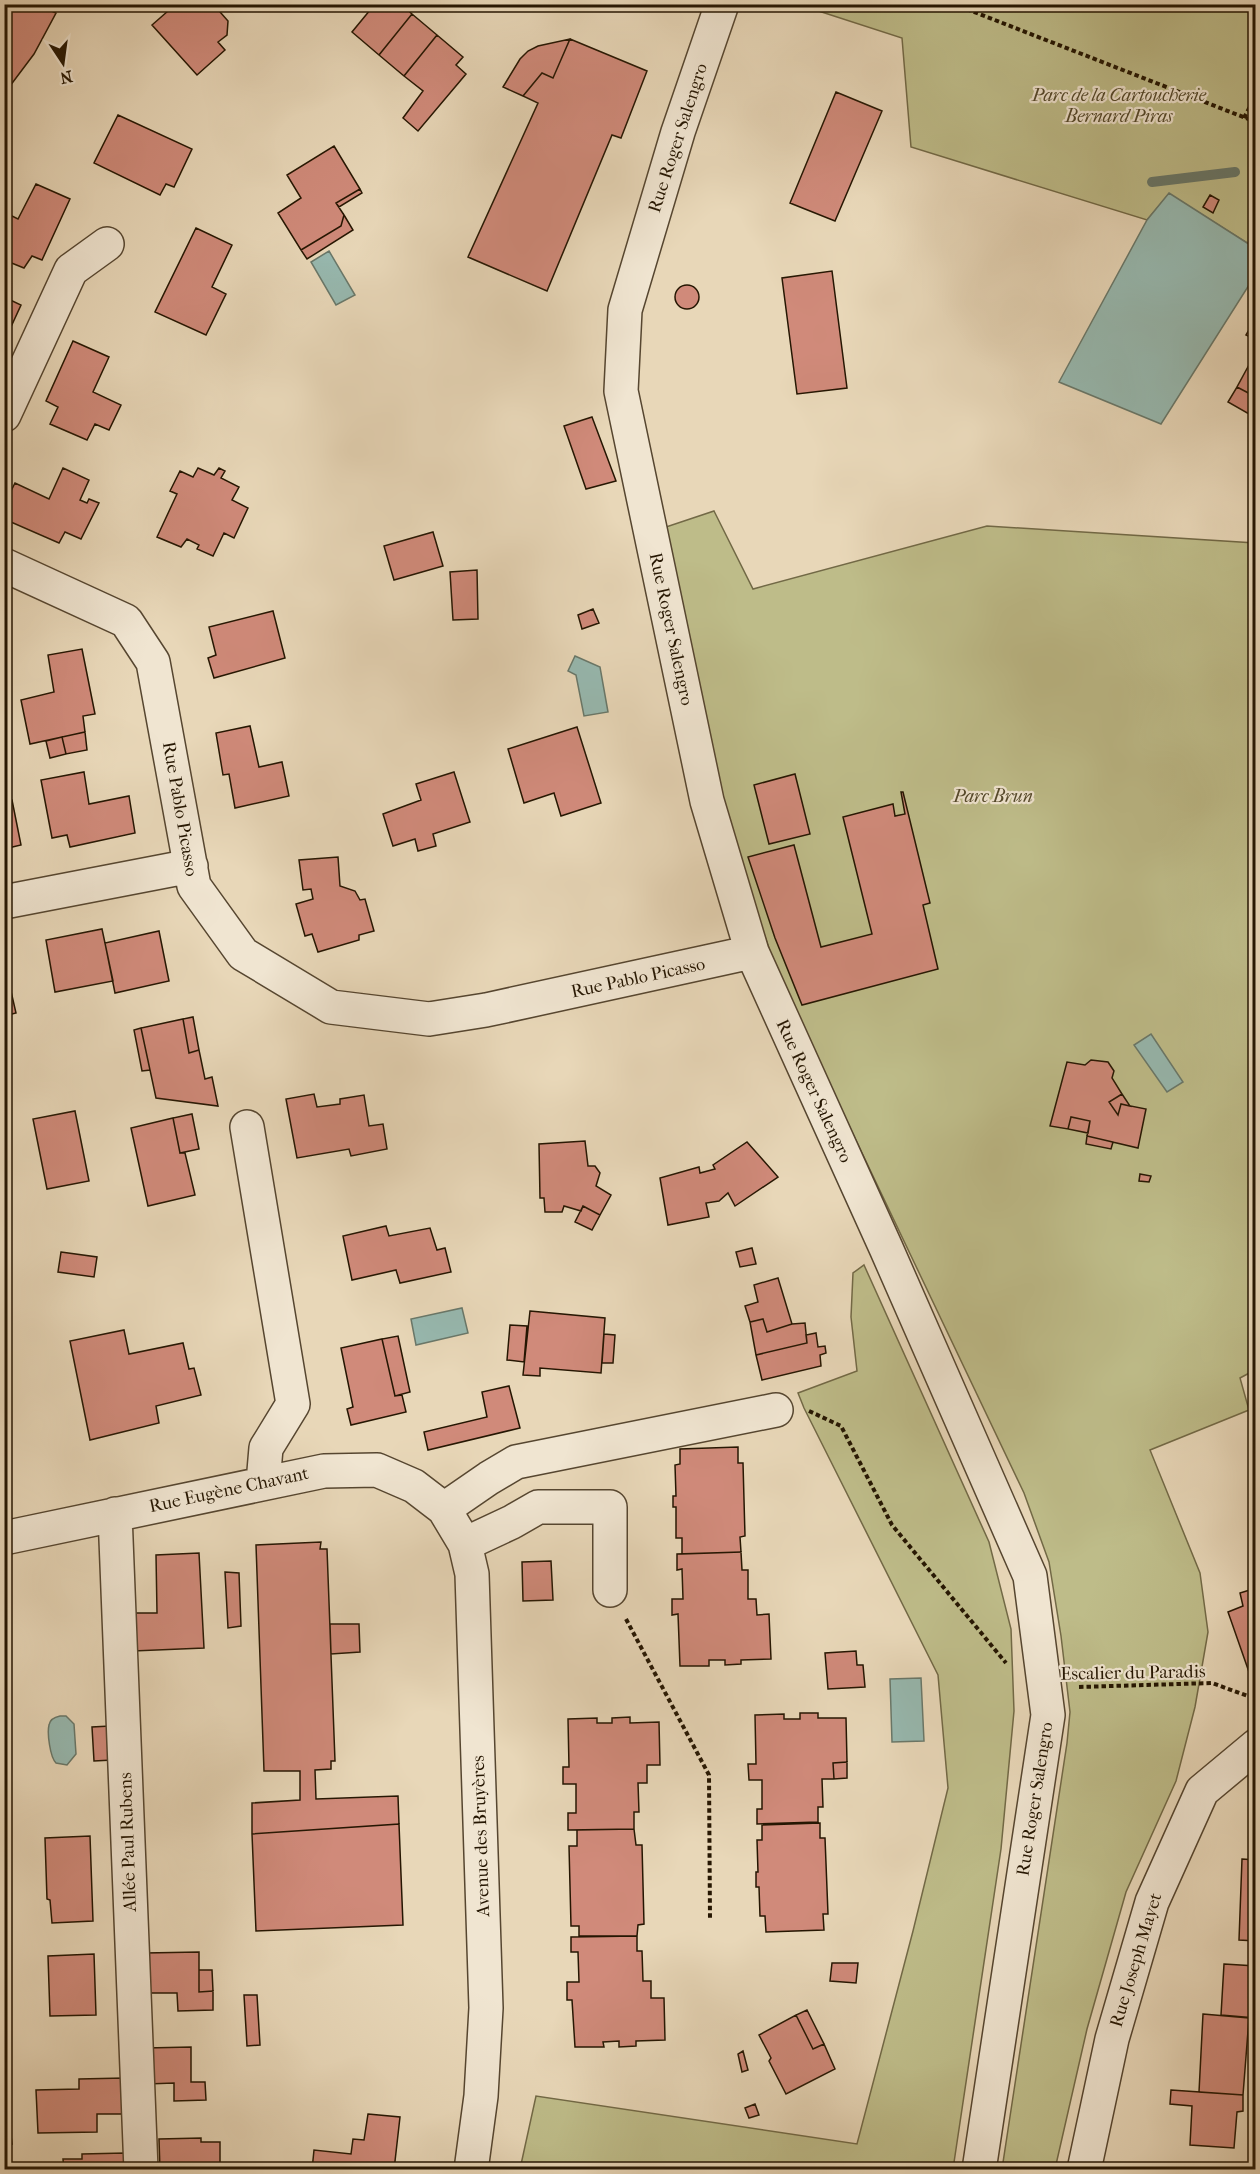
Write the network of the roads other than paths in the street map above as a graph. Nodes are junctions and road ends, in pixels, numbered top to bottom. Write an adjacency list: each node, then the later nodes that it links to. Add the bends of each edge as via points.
1 (722, 4): 7 (street, Rue Roger Salengro, via 678,132 625,310 621,391 707,801)
2 (107, 244): 3 (street, via 71,270)
3 (4, 415)
4 (4, 565): 5 (street, Rue Pablo Picasso, via 126,621 153,662)
5 (191, 866): 6 (street); 7 (street, Rue Pablo Picasso, via 194,886 243,954 331,1007 429,1020)
6 (4, 902)
7 (752, 952): 19 (street, Rue Roger Salengro, via 1029,1576 1048,1715)
8 (247, 1127): 10 (street, via 293,1404 266,1448)
9 (790, 1409): 11 (street, via 516,1462)
10 (263, 1483): 11 (street, Rue Eugène Chavant, via 324,1471 377,1470 414,1485); 12 (street, Rue Eugène Chavant)
11 (444, 1509): 14 (street, Avenue des Bruyères)
12 (115, 1514): 13 (street, Rue Eugène Chavant); 17 (street, Allée Paul Rubens)
13 (4, 1538)
14 (465, 1544): 15 (street, via 538,1507 610,1508); 18 (street, Avenue des Bruyères, via 472,1574 486,2008 481,2096)
15 (610, 1590)
16 (1256, 1746): 20 (street, Rue Joseph Mayet, via 1202,1791 1152,1902 1113,2039)
17 (141, 2169)
18 (471, 2169)
19 (979, 2169)
20 (1084, 2169)

